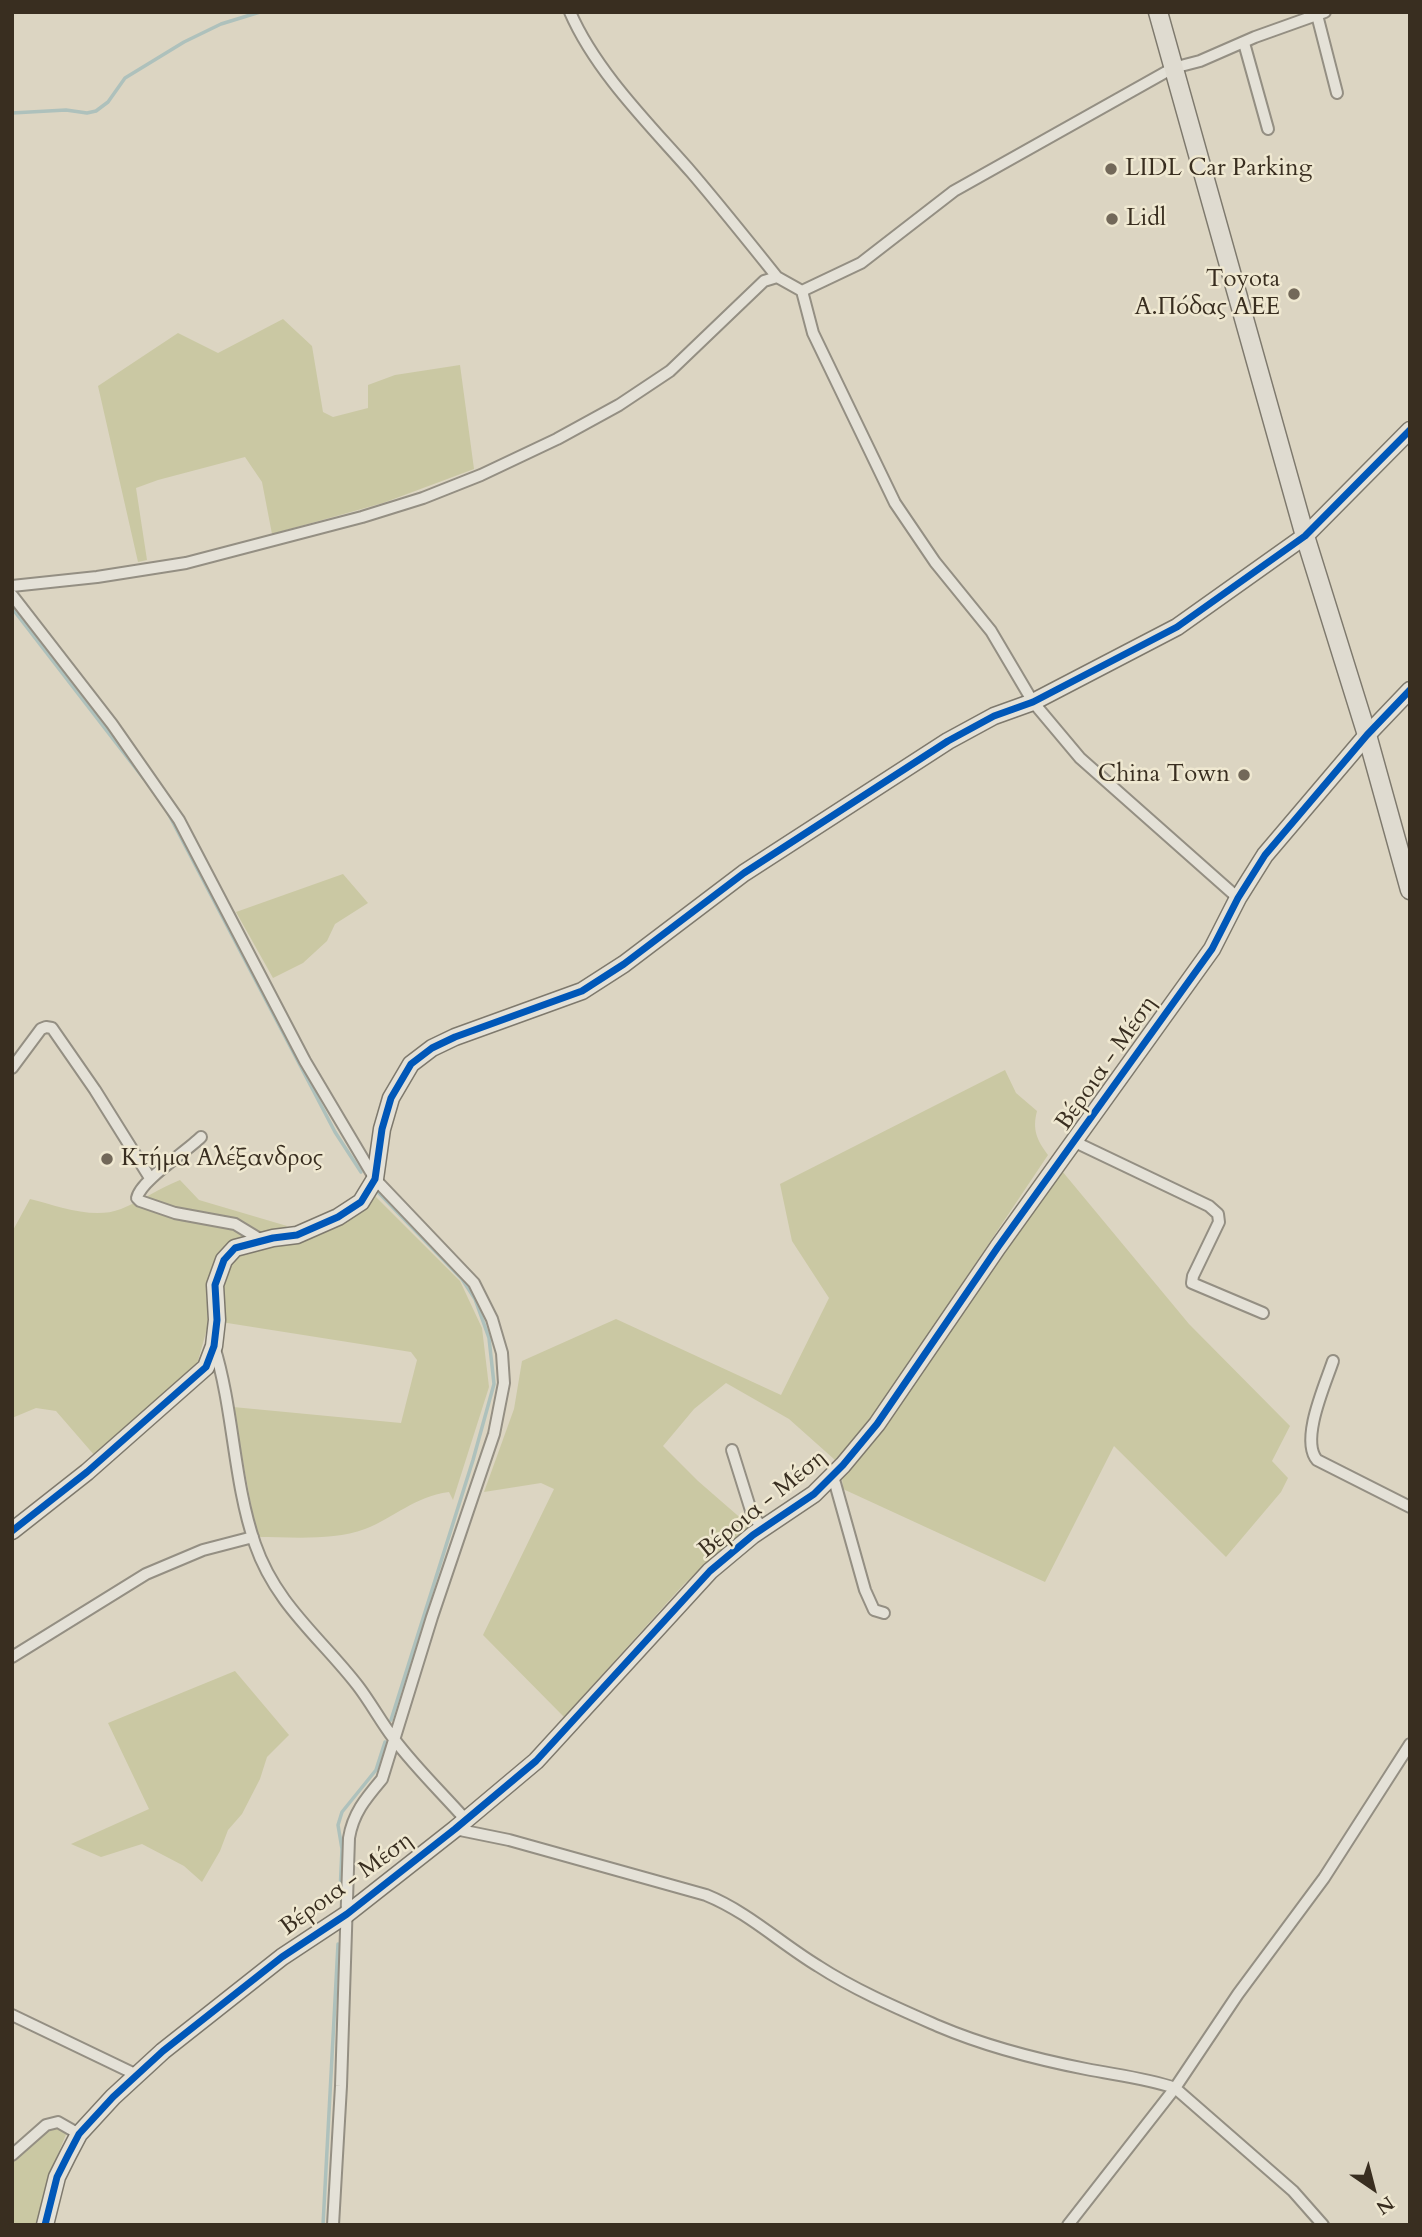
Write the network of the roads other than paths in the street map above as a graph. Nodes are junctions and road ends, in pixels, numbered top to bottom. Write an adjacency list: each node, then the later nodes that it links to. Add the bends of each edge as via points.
1 (570, 12): 8 (street, via 590,49 639,112)
2 (1158, 12): 5 (main road)
3 (1321, 14): 4 (street); 6 (street)
4 (1244, 43): 5 (street); 7 (street)
5 (1173, 68): 9 (street, via 954,191 861,263); 11 (main road)
6 (1337, 93)
7 (1268, 129)
8 (777, 277): 9 (street); 12 (street, via 764,281 670,371 619,405 481,475 362,517 186,563)
9 (802, 291): 15 (street, via 813,333 895,502 935,562 991,631)
10 (1410, 430): 11 (street)
11 (1305, 536): 15 (street, via 1177,627); 16 (main road)
12 (12, 586)
13 (12, 595): 23 (street, via 179,820 305,1061)
14 (1410, 690): 16 (street, Βέροια - Μέση)
15 (1033, 702): 18 (street, via 1080,758); 23 (street, via 971,727 778,850 582,991 432,1048 411,1064 391,1098)
16 (1367, 735): 17 (main road); 18 (street, Βέροια - Μέση, via 1265,855)
17 (1410, 890)
18 (1238, 898): 21 (street, Βέροια - Μέση, via 1212,949)
19 (12, 1068): 22 (street, via 41,1029 52,1028)
20 (201, 1137): 22 (street)
21 (1075, 1142): 25 (street, via 1218,1214 1219,1222 1192,1283); 29 (street, Βέροια - Μέση, via 877,1424)
22 (150, 1178): 24 (street, via 139,1189 140,1201 235,1224)
23 (375, 1179): 24 (street, via 361,1202 338,1217 297,1235); 36 (street, via 474,1283 492,1319 505,1383 494,1434)
24 (263, 1241): 26 (street, via 235,1248 224,1260 215,1285)
25 (1263, 1313)
26 (214, 1346): 32 (street, via 206,1367); 33 (street)
27 (1333, 1362): 30 (street, via 1315,1418 1312,1454)
28 (732, 1450): 31 (street, via 753,1517)
29 (833, 1476): 31 (street, Βέροια - Μέση); 34 (street, via 865,1590 874,1610)
30 (1410, 1507)
31 (764, 1528): 38 (street, Βέροια - Μέση, via 710,1571 536,1761)
32 (12, 1531)
33 (253, 1537): 35 (street, via 203,1550 146,1574); 36 (street, via 288,1607 357,1685)
34 (884, 1613)
35 (12, 1657)
36 (394, 1740): 38 (street); 39 (street, via 382,1779 352,1819)
37 (1410, 1744): 42 (street, via 1324,1878)
38 (460, 1824): 39 (street, Βέροια - Μέση); 42 (street, via 730,1905 817,1966 861,1990 988,2045)
39 (347, 1914): 41 (street, Βέροια - Μέση, via 282,1957); 46 (street)
40 (12, 2015): 41 (street)
41 (137, 2075): 43 (street, Βέροια - Μέση)
42 (1175, 2088): 47 (street); 48 (street, via 1293,2191)
43 (79, 2134): 44 (street, via 58,2122 46,2125); 45 (street, Βέροια - Μέση, via 57,2177)
44 (12, 2155)
45 (45, 2225)
46 (333, 2225)
47 (1068, 2225)
48 (1323, 2225)

